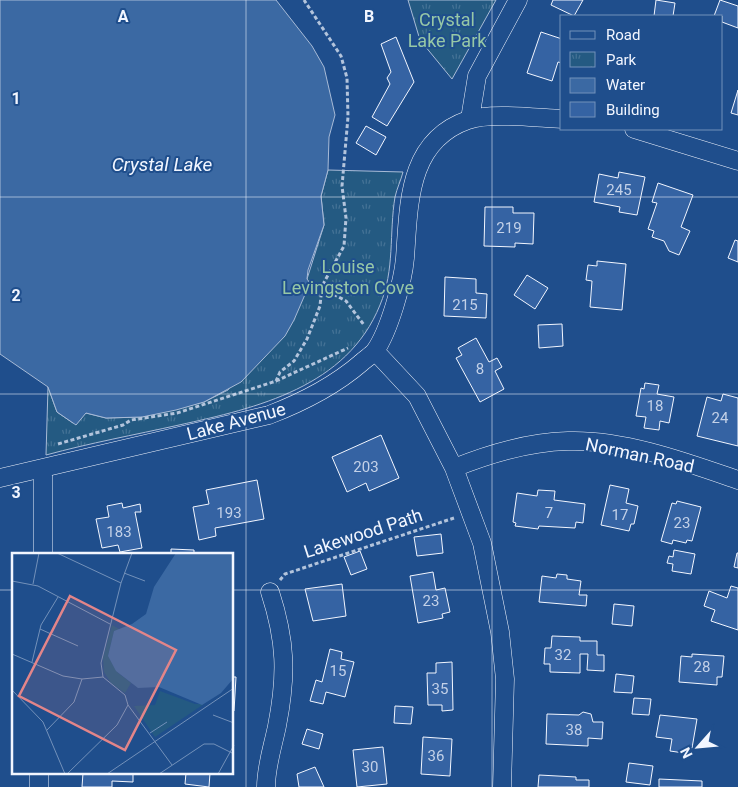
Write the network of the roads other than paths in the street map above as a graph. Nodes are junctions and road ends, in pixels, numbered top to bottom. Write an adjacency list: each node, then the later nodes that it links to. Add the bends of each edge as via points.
1 (518, 0): 2 (street, via 477,76)
2 (470, 119): 3 (street); 6 (street, via 440,136 416,171 410,197 401,285)
3 (560, 119)
4 (638, 130): 5 (street)
5 (738, 162)
6 (375, 351): 7 (street, Lake Avenue, via 328,388 269,415); 8 (street, via 417,396)
7 (43, 468): 9 (street, Lake Avenue); 11 (street)
8 (454, 468): 10 (street, Norman Road, via 509,448 570,440 667,457); 16 (street, via 482,542 500,632 505,679)
9 (0, 478)
10 (738, 480)
11 (43, 553)
12 (270, 592): 15 (street, via 279,620 284,679)
13 (39, 774): 14 (street)
14 (39, 787)
15 (266, 787)
16 (502, 787)

